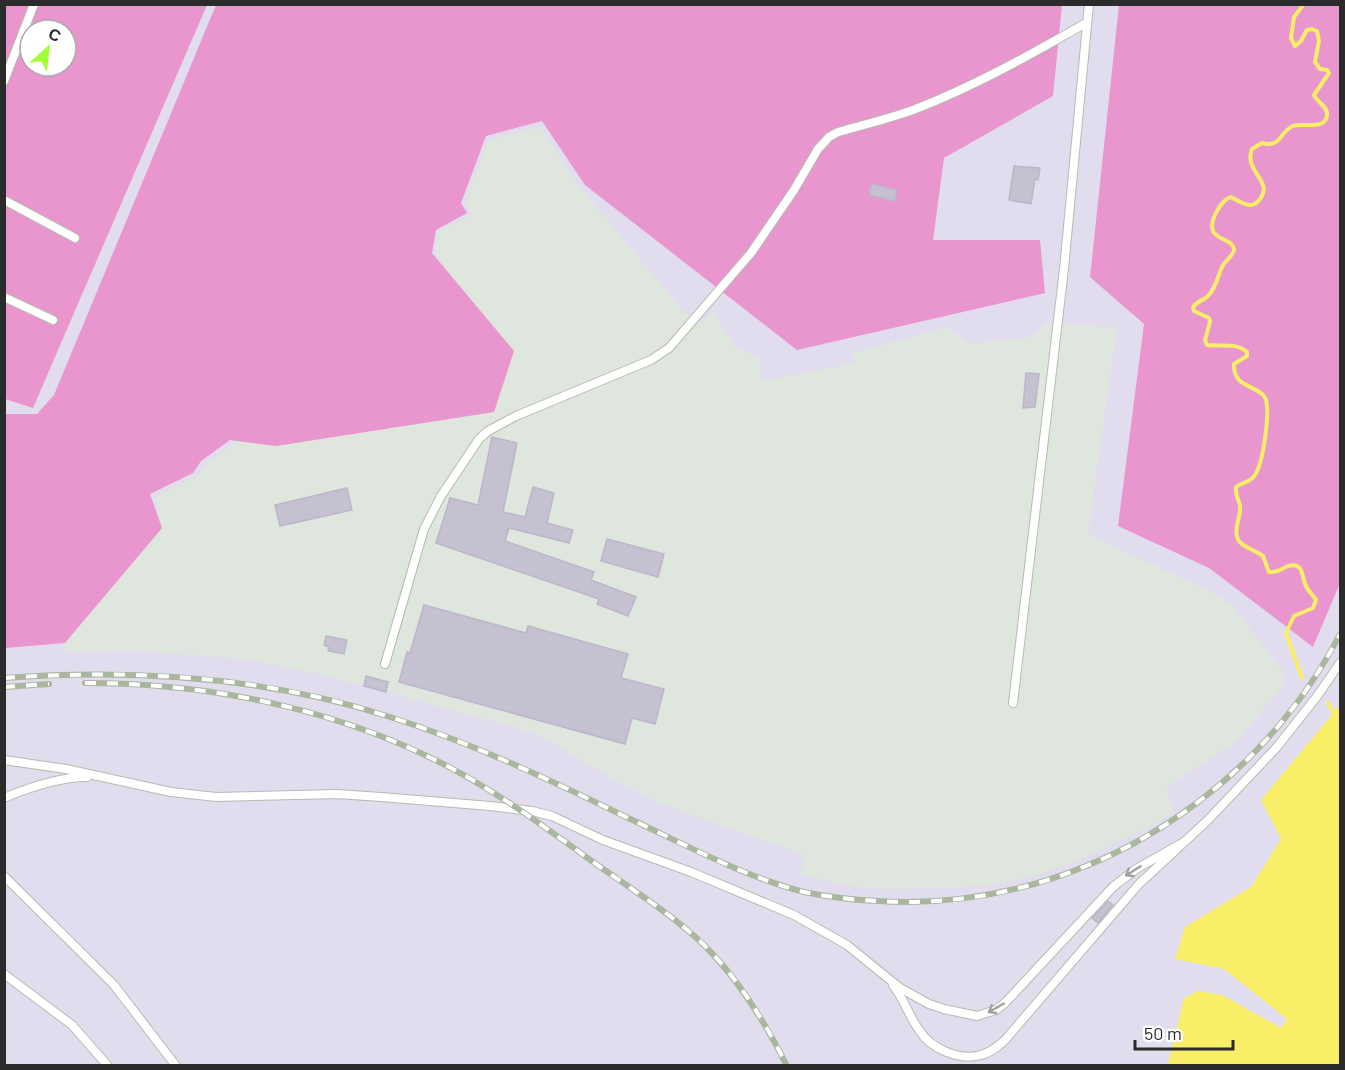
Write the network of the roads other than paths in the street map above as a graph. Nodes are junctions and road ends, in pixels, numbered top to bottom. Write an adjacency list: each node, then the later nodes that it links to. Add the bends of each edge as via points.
1 (34, 4): 4 (lane)
2 (1089, 4): 3 (lane)
3 (1086, 23): 10 (lane, via 945,97 829,137 751,253 669,348 651,360 533,408 488,431 471,450 432,512 419,543); 11 (lane, via 1064,269)
4 (4, 81)
5 (4, 200): 6 (lane)
6 (75, 238)
7 (4, 297): 8 (lane)
8 (53, 320)
9 (1341, 663): 15 (lane, via 1277,747)
10 (385, 664)
11 (1012, 703)
12 (4, 760): 13 (lane)
13 (101, 777): 14 (lane, via 75,777); 18 (lane, via 216,797 381,796 552,816 794,915 847,945)
14 (4, 798)
15 (1184, 842): 18 (lane, one-way to 18, via 1118,882 996,1010 977,1016 944,1009 916,998); 18 (lane, via 1139,884 1005,1040 982,1055 956,1056 930,1042)
16 (4, 876): 20 (lane, via 114,985)
17 (4, 974): 19 (lane, via 72,1026)
18 (885, 975)
19 (108, 1065)
20 (176, 1065)

